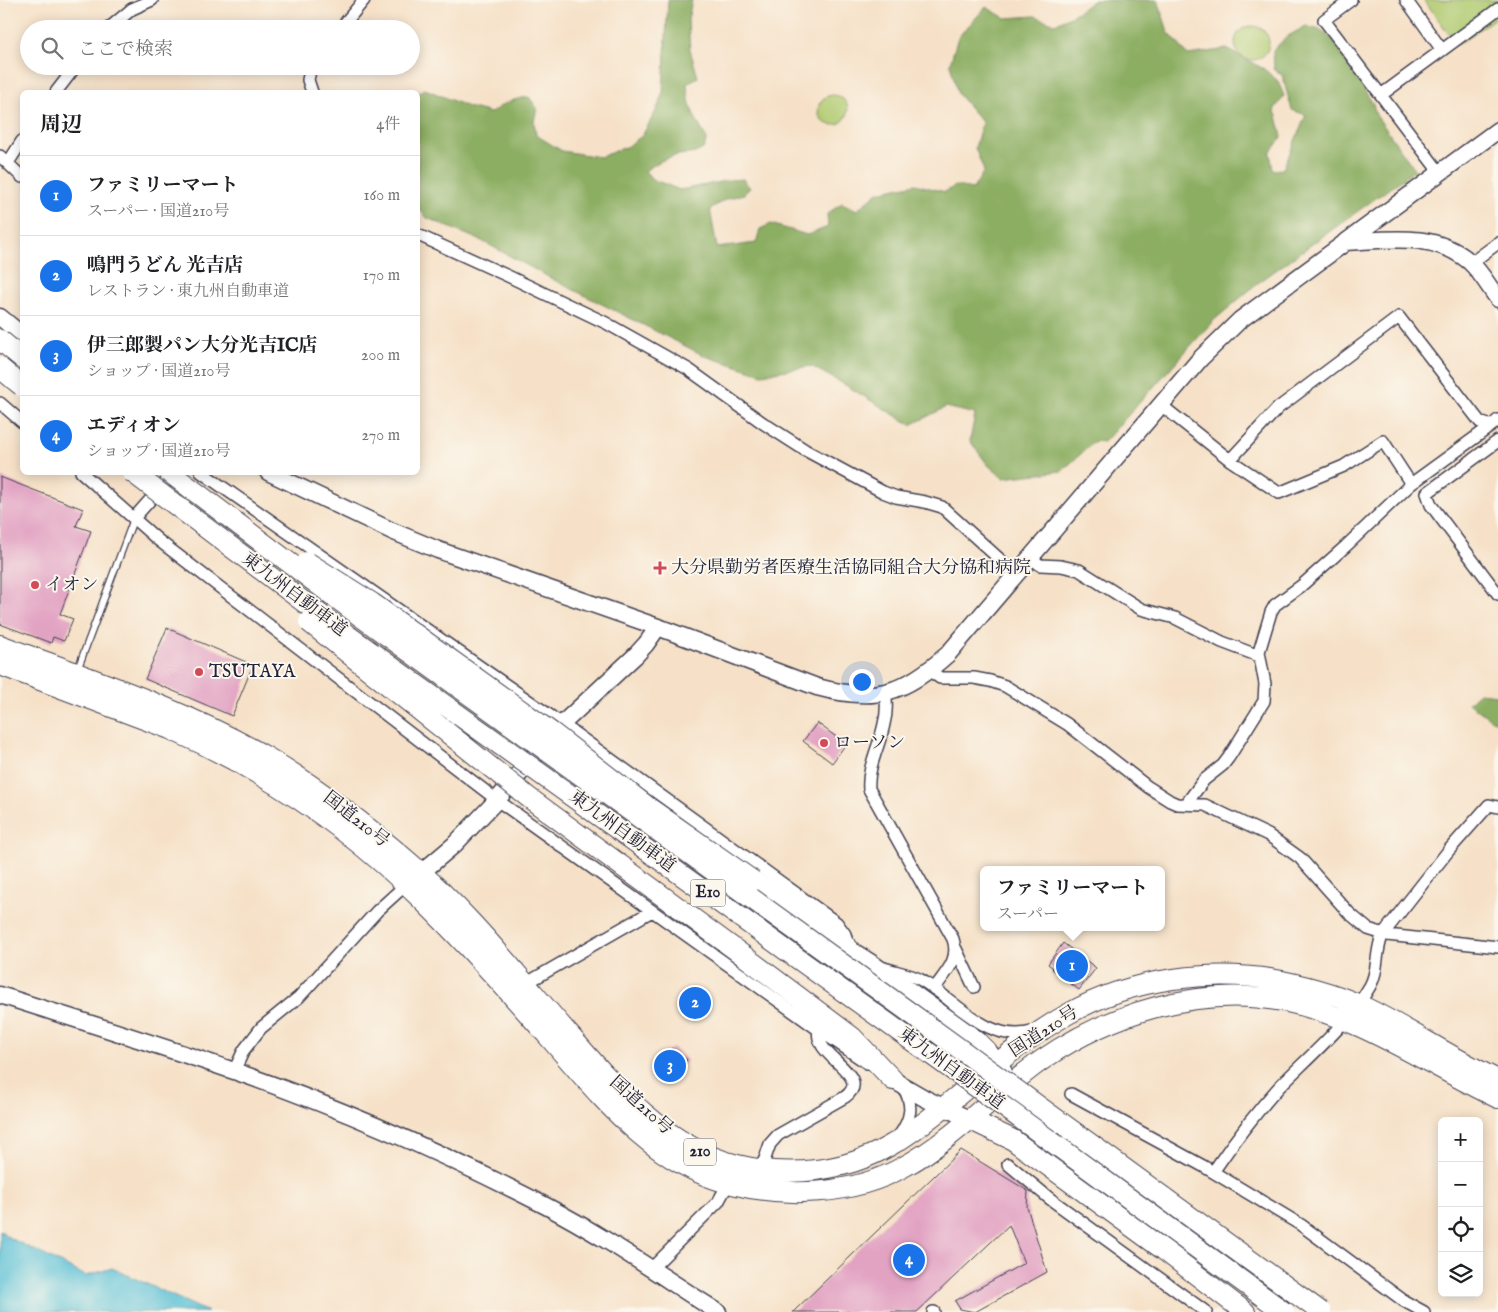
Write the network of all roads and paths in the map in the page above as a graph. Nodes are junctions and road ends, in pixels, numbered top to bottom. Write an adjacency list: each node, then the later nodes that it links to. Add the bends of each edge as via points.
1 (152, 0): 6 (street, via 132,9)
2 (364, 0): 7 (street)
3 (1351, 0): 13 (street, via 1324,20)
4 (1406, 0): 8 (street)
5 (1498, 9): 8 (street)
6 (119, 20)
7 (347, 20)
8 (1442, 50): 13 (street)
9 (69, 75): 11 (street)
10 (309, 75): 12 (street)
11 (58, 90)
12 (311, 90)
13 (1381, 95): 17 (street)
14 (1498, 130): 17 (street)
15 (20, 143): 16 (street)
16 (4, 160): 18 (street)
17 (1440, 173): 20 (street)
18 (20, 175)
19 (420, 236): 48 (street, via 606,323 688,369 804,450 882,492 942,508)
20 (1345, 242): 22 (street, via 1403,238 1449,248); 32 (street, via 1240,320 1200,358)
21 (1498, 243): 22 (street)
22 (1471, 263): 23 (street)
23 (1498, 299)
24 (0, 317): 25 (street)
25 (20, 333)
26 (0, 340): 28 (highway, bridge)
27 (20, 346): 29 (street)
28 (20, 356)
29 (0, 368): 30 (highway, bridge)
30 (20, 384)
31 (0, 403): 33 (street)
32 (1161, 405): 36 (street); 47 (street)
33 (20, 420)
34 (1494, 423): 36 (street, via 1480,422 1399,317 1278,408); 45 (street)
35 (1497, 445): 49 (street, via 1427,493 1431,505)
36 (1230, 460): 45 (street, via 1279,493 1344,466 1383,441)
37 (84, 475): 46 (street)
38 (124, 475): 79 (highway, bridge, via 528,797 852,1037)
39 (136, 475): 95 (highway, 東九州自動車道 / E10, bridge, via 346,634 958,1073)
40 (172, 475): 46 (street)
41 (173, 475): 96 (highway, 東九州自動車道 / E10, bridge, via 360,616)
42 (179, 475): 65 (highway, bridge, via 372,603 551,732 649,808)
43 (205, 475): 57 (street)
44 (274, 475): 50 (street, via 407,538)
45 (1412, 484): 52 (street, via 1340,552 1275,606 1265,629)
46 (134, 518): 55 (lane); 58 (street)
47 (1030, 557): 48 (street); 52 (street, via 1040,565 1079,570 1136,607 1175,618)
48 (1016, 574): 54 (street, via 948,654)
49 (1498, 594)
50 (658, 627): 56 (street, via 834,692 859,695); 57 (street, via 635,656)
51 (0, 645): 55 (highway, 国道210号 / 210)
52 (1259, 656): 59 (street, via 1265,684 1264,701 1230,757 1204,780)
53 (0, 665): 55 (highway, 国道210号 / 210)
54 (929, 670): 56 (street, via 902,687); 59 (street, via 940,678 974,678 1005,686 1067,724 1156,792 1176,804)
55 (72, 682): 61 (highway, 国道210号 / 210, via 170,709 265,756 326,796)
56 (885, 692): 66 (street, via 884,724 870,774 870,789)
57 (562, 724): 58 (street); 65 (street, via 837,923 845,934)
58 (497, 800): 61 (street, via 454,846); 62 (street)
59 (1186, 804): 63 (street, via 1210,807 1268,835 1300,858 1363,926)
60 (1498, 806): 63 (street, via 1489,805)
61 (414, 878): 68 (highway, 国道210号 / 210, via 456,906); 77 (street, via 376,911 299,998 261,1028 244,1050); 90 (highway, 国道210号 / 210, via 462,942 634,1129 678,1162)
62 (652, 911): 68 (street); 74 (street)
63 (1383, 934): 64 (street); 72 (street, via 1372,983)
64 (1498, 947)
65 (848, 948): 67 (street)
66 (956, 949): 69 (street); 70 (street, via 953,961)
67 (873, 964): 70 (street, via 919,979); 76 (street, via 977,1040)
68 (525, 984): 88 (highway, 国道210号 / 210, via 614,1084 657,1123 683,1142 717,1160)
69 (974, 987)
70 (934, 989): 73 (street, via 972,1017 998,1031 1018,1034)
71 (0, 995): 77 (street)
72 (1351, 1012): 73 (highway, 国道210号 / 210, via 1323,991 1265,978 1190,978 1122,991 1087,1004); 75 (highway, 国道210号 / 210, via 1322,1011 1281,1000 1240,997 1196,1000 1114,1020); 78 (highway, 国道210号 / 210); 82 (highway, 国道210号 / 210); 89 (street, via 1279,1088 1238,1136)
73 (1044, 1028): 76 (highway, 国道210号 / 210)
74 (819, 1030): 79 (street); 88 (street, via 820,1044 852,1077 854,1087 845,1097 778,1135 770,1144)
75 (1058, 1049): 80 (highway, 国道210号 / 210); 85 (highway, via 1041,1067 1032,1087 1035,1110)
76 (991, 1068): 80 (street); 83 (highway, 国道210号 / 210); 84 (highway, via 979,1084)
77 (234, 1071): 91 (street, via 460,1163 547,1206)
78 (1498, 1080)
79 (898, 1083): 83 (street); 86 (street, via 908,1095 910,1116)
80 (1011, 1084): 84 (highway, 国道210号 / 210); 85 (highway, via 1029,1114)
81 (1071, 1094): 89 (street)
82 (1498, 1098)
83 (943, 1107): 84 (street); 86 (highway, 国道210号 / 210)
84 (976, 1114): 90 (highway, 国道210号 / 210, via 905,1167 860,1184 791,1192); 94 (highway)
85 (1051, 1136): 96 (highway, via 1284,1296)
86 (887, 1148): 88 (highway, 国道210号 / 210, via 827,1169 803,1172)
87 (1008, 1164): 93 (street, via 1049,1198)
88 (761, 1170)
89 (1213, 1172): 97 (street, via 1301,1225 1404,1301)
90 (728, 1184): 91 (street, via 718,1202)
91 (651, 1269): 92 (street)
92 (718, 1312)
93 (1206, 1312)
94 (1245, 1312)
95 (1284, 1312)
96 (1319, 1312)
97 (1424, 1312)

